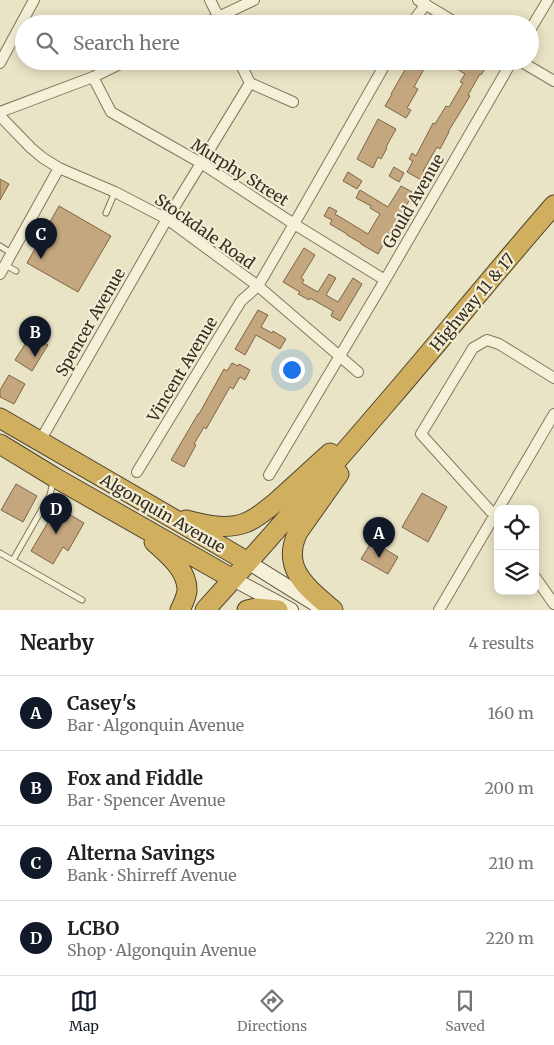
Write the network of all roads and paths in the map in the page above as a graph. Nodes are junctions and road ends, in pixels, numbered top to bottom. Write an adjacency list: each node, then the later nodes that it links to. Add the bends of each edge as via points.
1 (34, 0): 6 (street)
2 (210, 0): 7 (street)
3 (254, 0): 8 (street)
4 (548, 0): 11 (street)
5 (422, 2): 9 (street); 10 (street)
6 (26, 15)
7 (218, 15)
8 (229, 15)
9 (416, 15)
10 (443, 15)
11 (539, 15)
12 (15, 35): 13 (street)
13 (0, 63)
14 (107, 70): 19 (street)
15 (244, 70): 21 (street)
16 (382, 70): 31 (street, Vincent Avenue)
17 (507, 70): 36 (street, Gould Avenue)
18 (535, 70): 20 (street)
19 (93, 77): 23 (street); 25 (street, Murphy Street, via 111,112)
20 (554, 81)
21 (250, 83): 22 (street); 25 (street, Spencer Avenue)
22 (293, 102)
23 (0, 112)
24 (0, 116): 26 (street, Stockdale Road, via 43,158)
25 (201, 164): 30 (street, Spencer Avenue); 31 (street, Murphy Street)
26 (59, 168): 27 (street, Stockdale Road); 33 (street)
27 (116, 192): 29 (lane); 30 (street, Stockdale Road)
28 (554, 205): 41 (highway, Highway 11 & 17)
29 (106, 213)
30 (167, 219): 37 (street, Stockdale Road); 44 (street, Spencer Avenue)
31 (294, 224): 36 (street, Murphy Street); 37 (street, Vincent Avenue)
32 (0, 246): 33 (lane)
33 (12, 253): 34 (street)
34 (2, 269): 35 (lane)
35 (16, 271)
36 (385, 280): 38 (street, Gould Avenue)
37 (258, 286): 38 (street, Stockdale Road); 46 (street, Vincent Avenue, via 241,301)
38 (340, 356): 39 (street, Stockdale Road); 47 (street, Gould Avenue)
39 (358, 372)
40 (554, 378): 51 (street, via 487,340 473,348 421,434)
41 (390, 398): 50 (highway, via 275,503 245,523 215,526); 56 (highway, Highway 11 & 17, via 290,504); 68 (highway, via 294,540 292,556 296,573 308,589)
42 (554, 414): 49 (street)
43 (0, 418): 44 (highway, Algonquin Avenue)
44 (40, 441): 50 (highway, Algonquin Avenue)
45 (2, 448): 48 (highway, Algonquin Avenue)
46 (137, 472)
47 (269, 475)
48 (54, 476): 53 (highway, Algonquin Avenue); 55 (lane, via 50,495)
49 (503, 505)
50 (168, 516): 56 (highway, Algonquin Avenue)
51 (494, 516)
52 (494, 521): 69 (street)
53 (133, 522): 57 (highway, Algonquin Avenue); 61 (highway, via 178,565 187,585)
54 (0, 552): 55 (lane)
55 (13, 560): 59 (lane)
56 (244, 560): 57 (highway, Highway 11 & 17); 67 (main road, Algonquin Avenue)
57 (230, 577): 62 (highway); 63 (highway); 66 (main road, Algonquin Avenue)
58 (539, 583): 60 (street)
59 (82, 600)
60 (554, 604)
61 (180, 610)
62 (196, 610)
63 (205, 610)
64 (247, 610): 65 (highway)
65 (278, 610)
66 (291, 610)
67 (325, 610)
68 (333, 610)
69 (439, 610)

